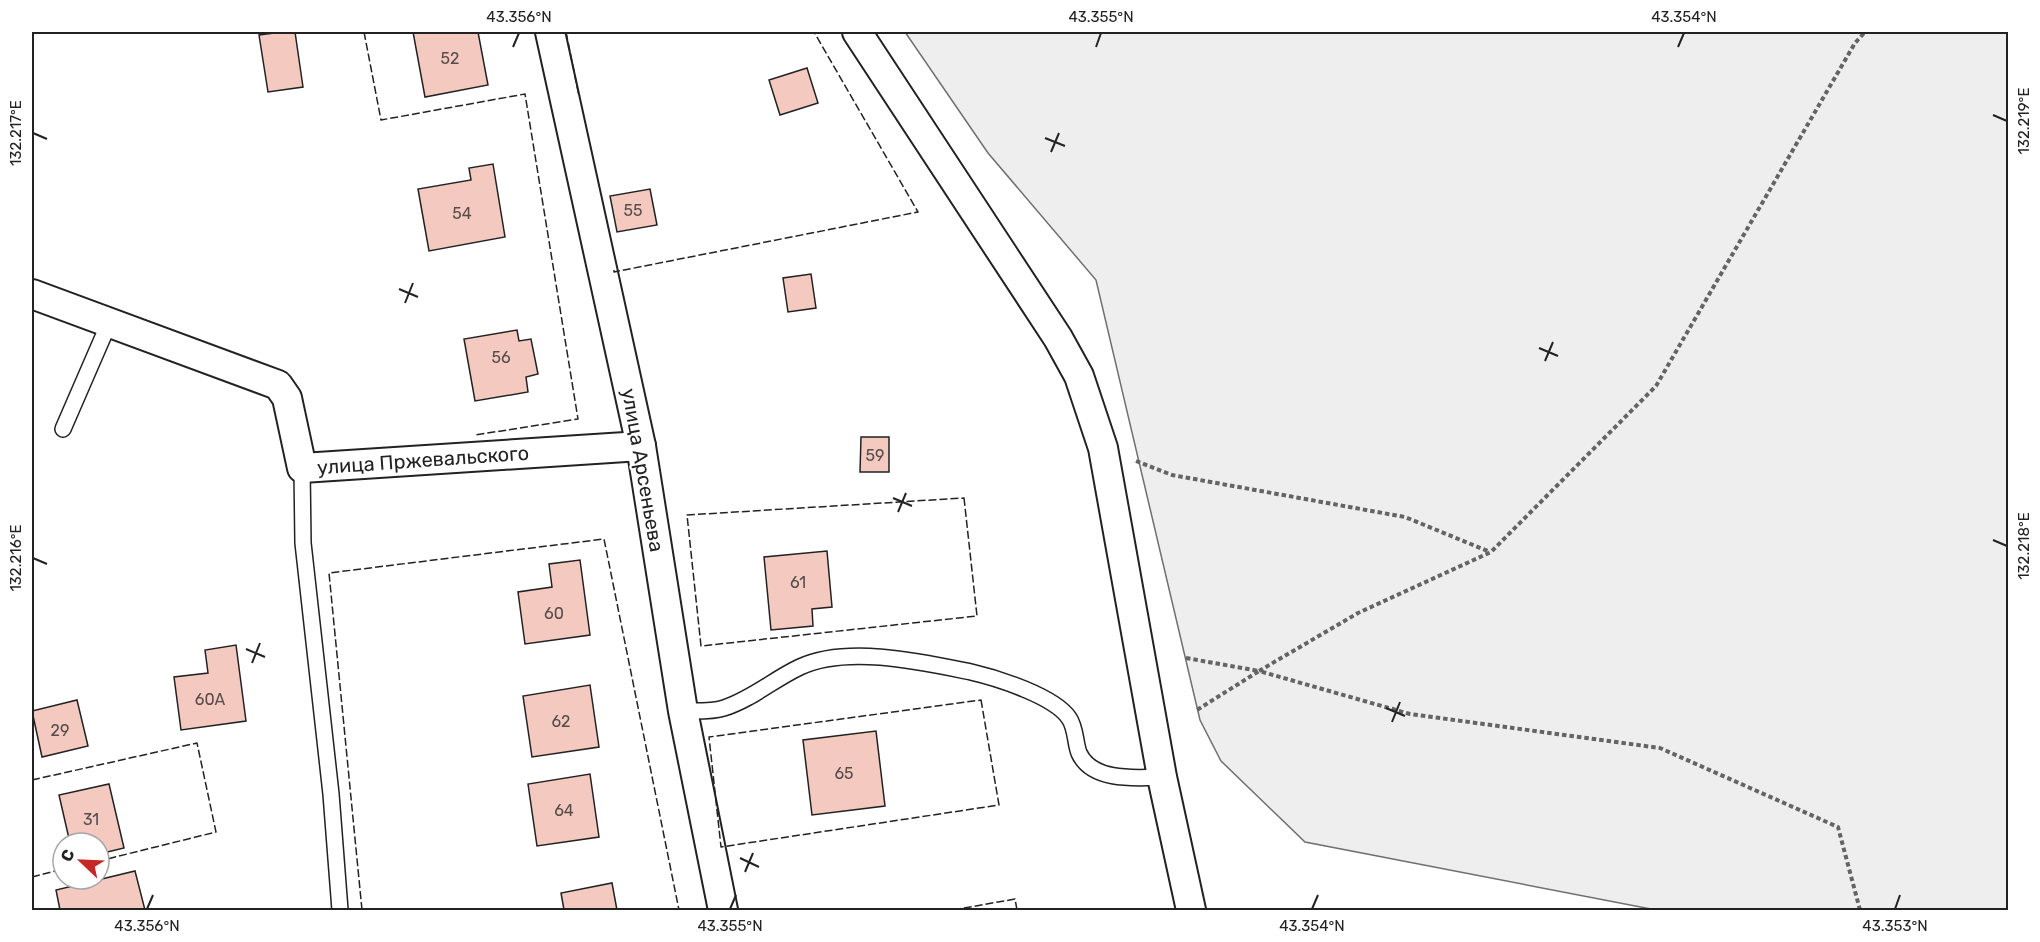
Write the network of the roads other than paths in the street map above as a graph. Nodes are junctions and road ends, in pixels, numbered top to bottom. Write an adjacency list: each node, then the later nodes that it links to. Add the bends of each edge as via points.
1 (550, 32): 6 (street, улица Арсеньева)
2 (857, 32): 9 (street, via 1079,376 1103,448)
3 (32, 294): 4 (street, улица Пржевальского)
4 (109, 323): 5 (lane); 7 (street, улица Пржевальского, via 278,385 287,398)
5 (63, 429)
6 (641, 446): 7 (street, улица Пржевальского); 8 (street, улица Арсеньева)
7 (303, 468): 10 (lane, via 303,543)
8 (683, 711): 9 (lane, via 722,709 800,667 827,658 907,662 973,673 1020,688 1054,705 1070,719 1080,755 1094,769 1128,779); 11 (street, улица Арсеньева)
9 (1162, 777): 12 (street)
10 (339, 910)
11 (723, 910)
12 (1191, 910)

